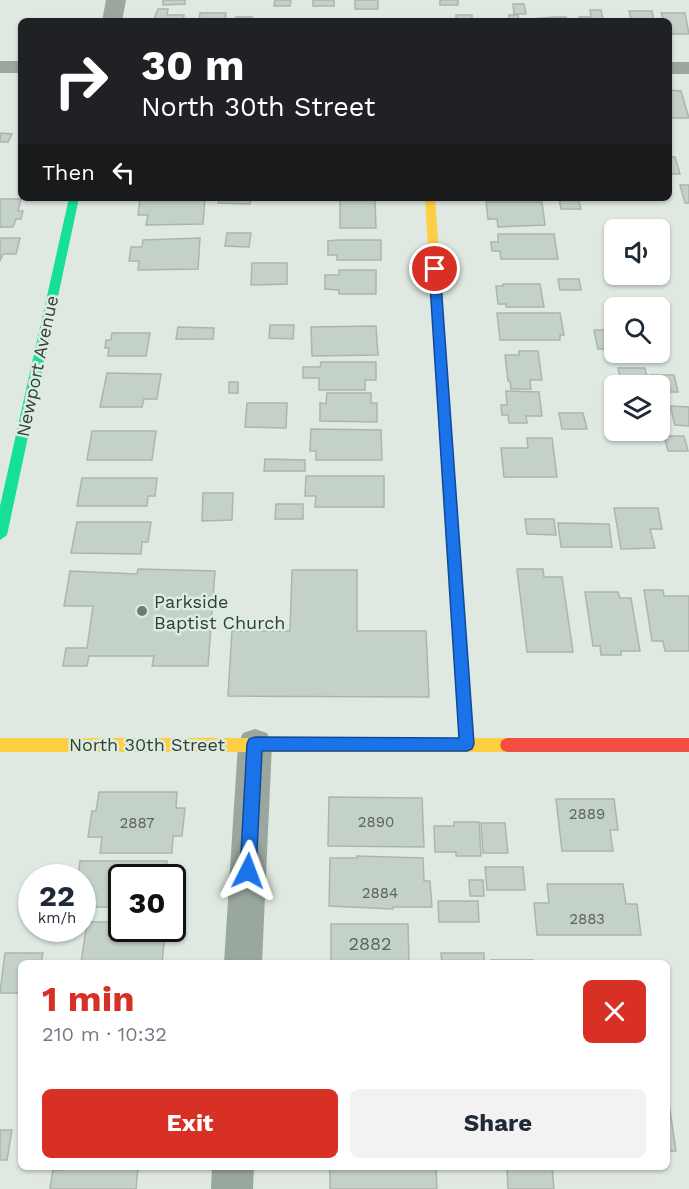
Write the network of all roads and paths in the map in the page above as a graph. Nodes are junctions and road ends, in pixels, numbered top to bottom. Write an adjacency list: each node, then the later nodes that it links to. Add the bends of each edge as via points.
1 (116, 0): 2 (street)
2 (113, 18)
3 (0, 67): 4 (street)
4 (18, 67)
5 (672, 68): 6 (street)
6 (689, 68)
7 (73, 201): 9 (main road, Newport Avenue)
8 (430, 201): 11 (main road)
9 (0, 534)
10 (255, 744): 11 (main road, North 30th Street); 12 (main road, North 30th Street); 14 (street)
11 (467, 744): 13 (main road, North 30th Street)
12 (0, 745)
13 (689, 745)
14 (243, 960)
15 (233, 1170): 16 (street)
16 (232, 1189)

